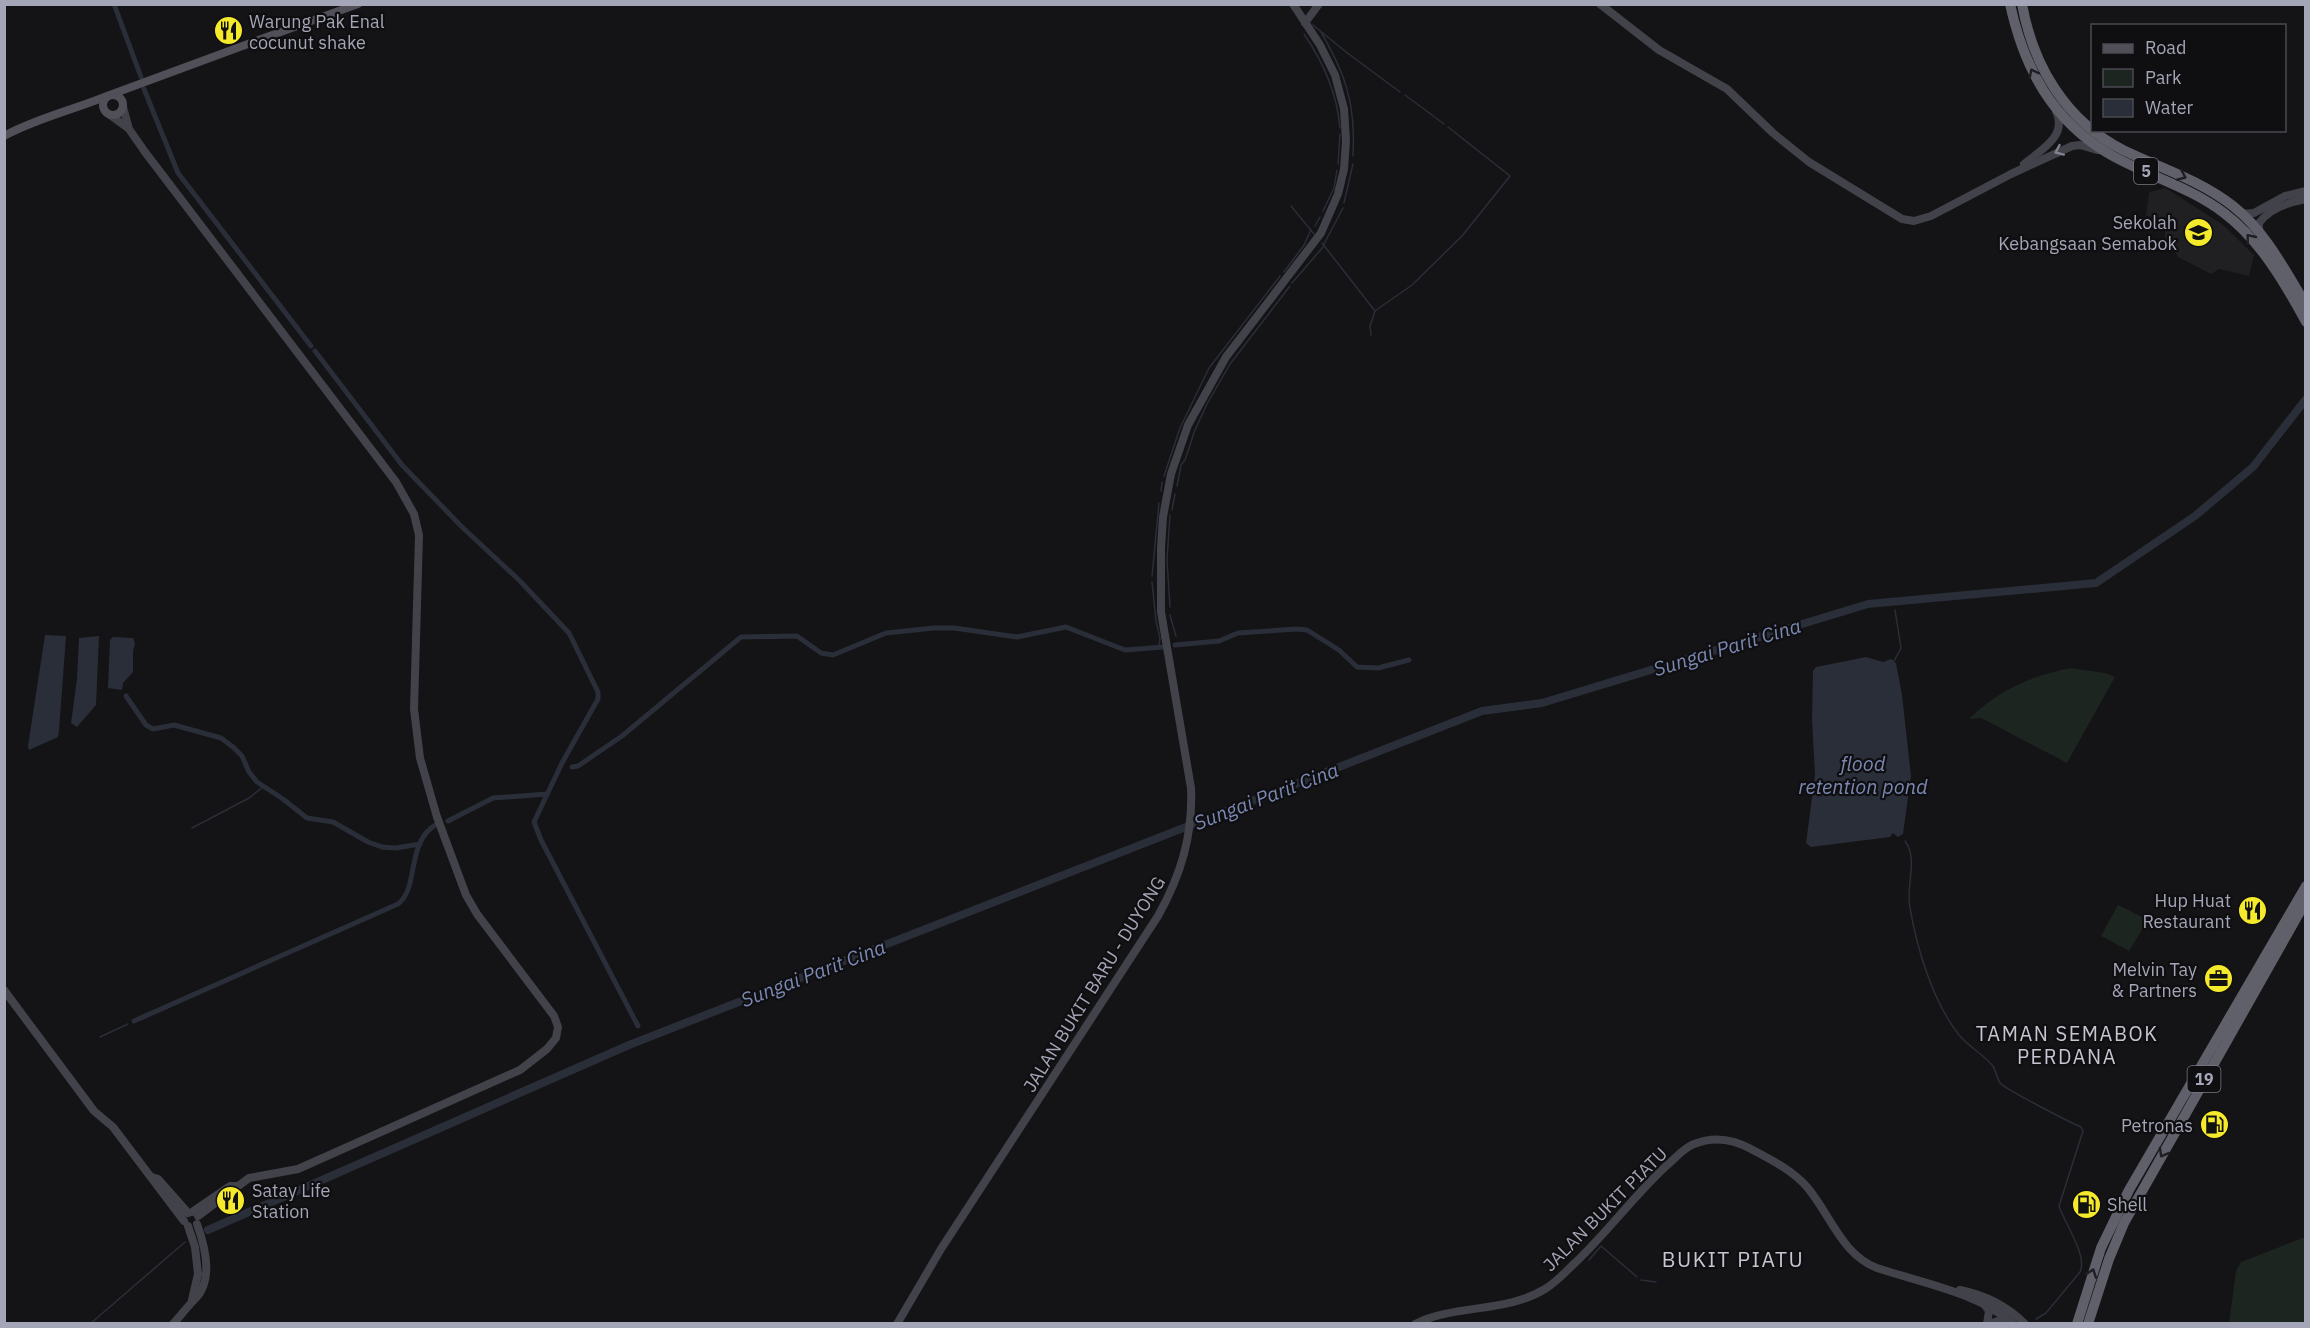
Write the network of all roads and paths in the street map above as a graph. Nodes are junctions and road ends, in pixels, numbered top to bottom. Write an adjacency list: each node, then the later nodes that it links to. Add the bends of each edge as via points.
1 (358, 4): 8 (main road)
2 (1293, 4): 7 (main road, JALAN BUKIT BARU - DUYONG)
3 (1319, 4): 7 (main road)
4 (1600, 4): 19 (main road, via 1659,50 1727,89 1780,140 1812,164 1902,219 1914,221 1932,216)
5 (2010, 4): 10 (highway, 5, one-way to 5, via 2024,54)
6 (2022, 4): 14 (highway, 5, one-way to 14, via 2042,69 2068,108)
7 (1305, 23): 36 (main road, JALAN BUKIT BARU - DUYONG, via 1335,75 1344,109 1346,141 1338,194 1321,234 1226,357 1205,392 1177,454 1165,508 1161,612 1191,788 1192,816 1177,880 1158,916)
8 (133, 86): 9 (main road); 12 (main road)
9 (109, 96): 11 (main road); 12 (main road, via 118,96); 13 (main road, via 103,105)
10 (2050, 101): 18 (highway, 5, via 2087,139); 19 (main road, via 2060,120 2056,135)
11 (86, 105): 13 (main road); 17 (main road, via 26,124)
12 (123, 106): 13 (main road, via 117,114); 15 (main road)
13 (109, 114): 15 (main road)
14 (2091, 128)
15 (129, 129): 30 (main road, via 409,503 419,535 414,709 420,758 466,895 554,1016 558,1028 547,1049 512,1074 298,1169 249,1178 230,1186)
16 (2097, 132): 22 (highway, 5, one-way to 22, via 2124,150 2200,185)
17 (4, 136)
18 (2110, 154): 19 (main road, one-way to 19, via 2089,146 2072,146); 25 (highway, 5, one-way to 18, via 2263,253 2225,213 2183,188)
19 (2011, 174)
20 (2306, 191): 22 (main road, via 2285,196 2254,213)
21 (2306, 198): 23 (main road, via 2266,216 2259,223)
22 (2242, 214): 23 (highway, 5)
23 (2259, 232): 24 (highway, 5)
24 (2306, 305)
25 (2306, 322)
26 (2306, 886): 40 (highway, 19, one-way to 26, via 2101,1248 2129,1190)
27 (2306, 901): 41 (highway, 19, one-way to 41, via 2124,1223)
28 (4, 990): 29 (main road, via 94,1111 113,1127)
29 (152, 1177): 30 (main road); 31 (main road)
30 (194, 1216): 31 (main road); 31 (main road, via 193,1227); 32 (main road, via 206,1262 202,1288)
31 (186, 1224): 32 (main road, via 195,1247 198,1274)
32 (192, 1301): 35 (main road)
33 (1985, 1301): 34 (main road, JALAN BUKIT PIATU, via 2009,1310); 34 (main road); 37 (main road, JALAN BUKIT PIATU, via 1974,1293 1944,1289 1863,1261 1801,1181 1744,1145 1712,1140 1694,1144 1679,1155 1545,1289 1517,1301); 38 (main road, via 1989,1311)
34 (2019, 1321)
35 (173, 1323)
36 (897, 1323)
37 (1415, 1323)
38 (1987, 1323): 39 (main road)
39 (2007, 1323)
40 (2078, 1323)
41 (2088, 1323)

